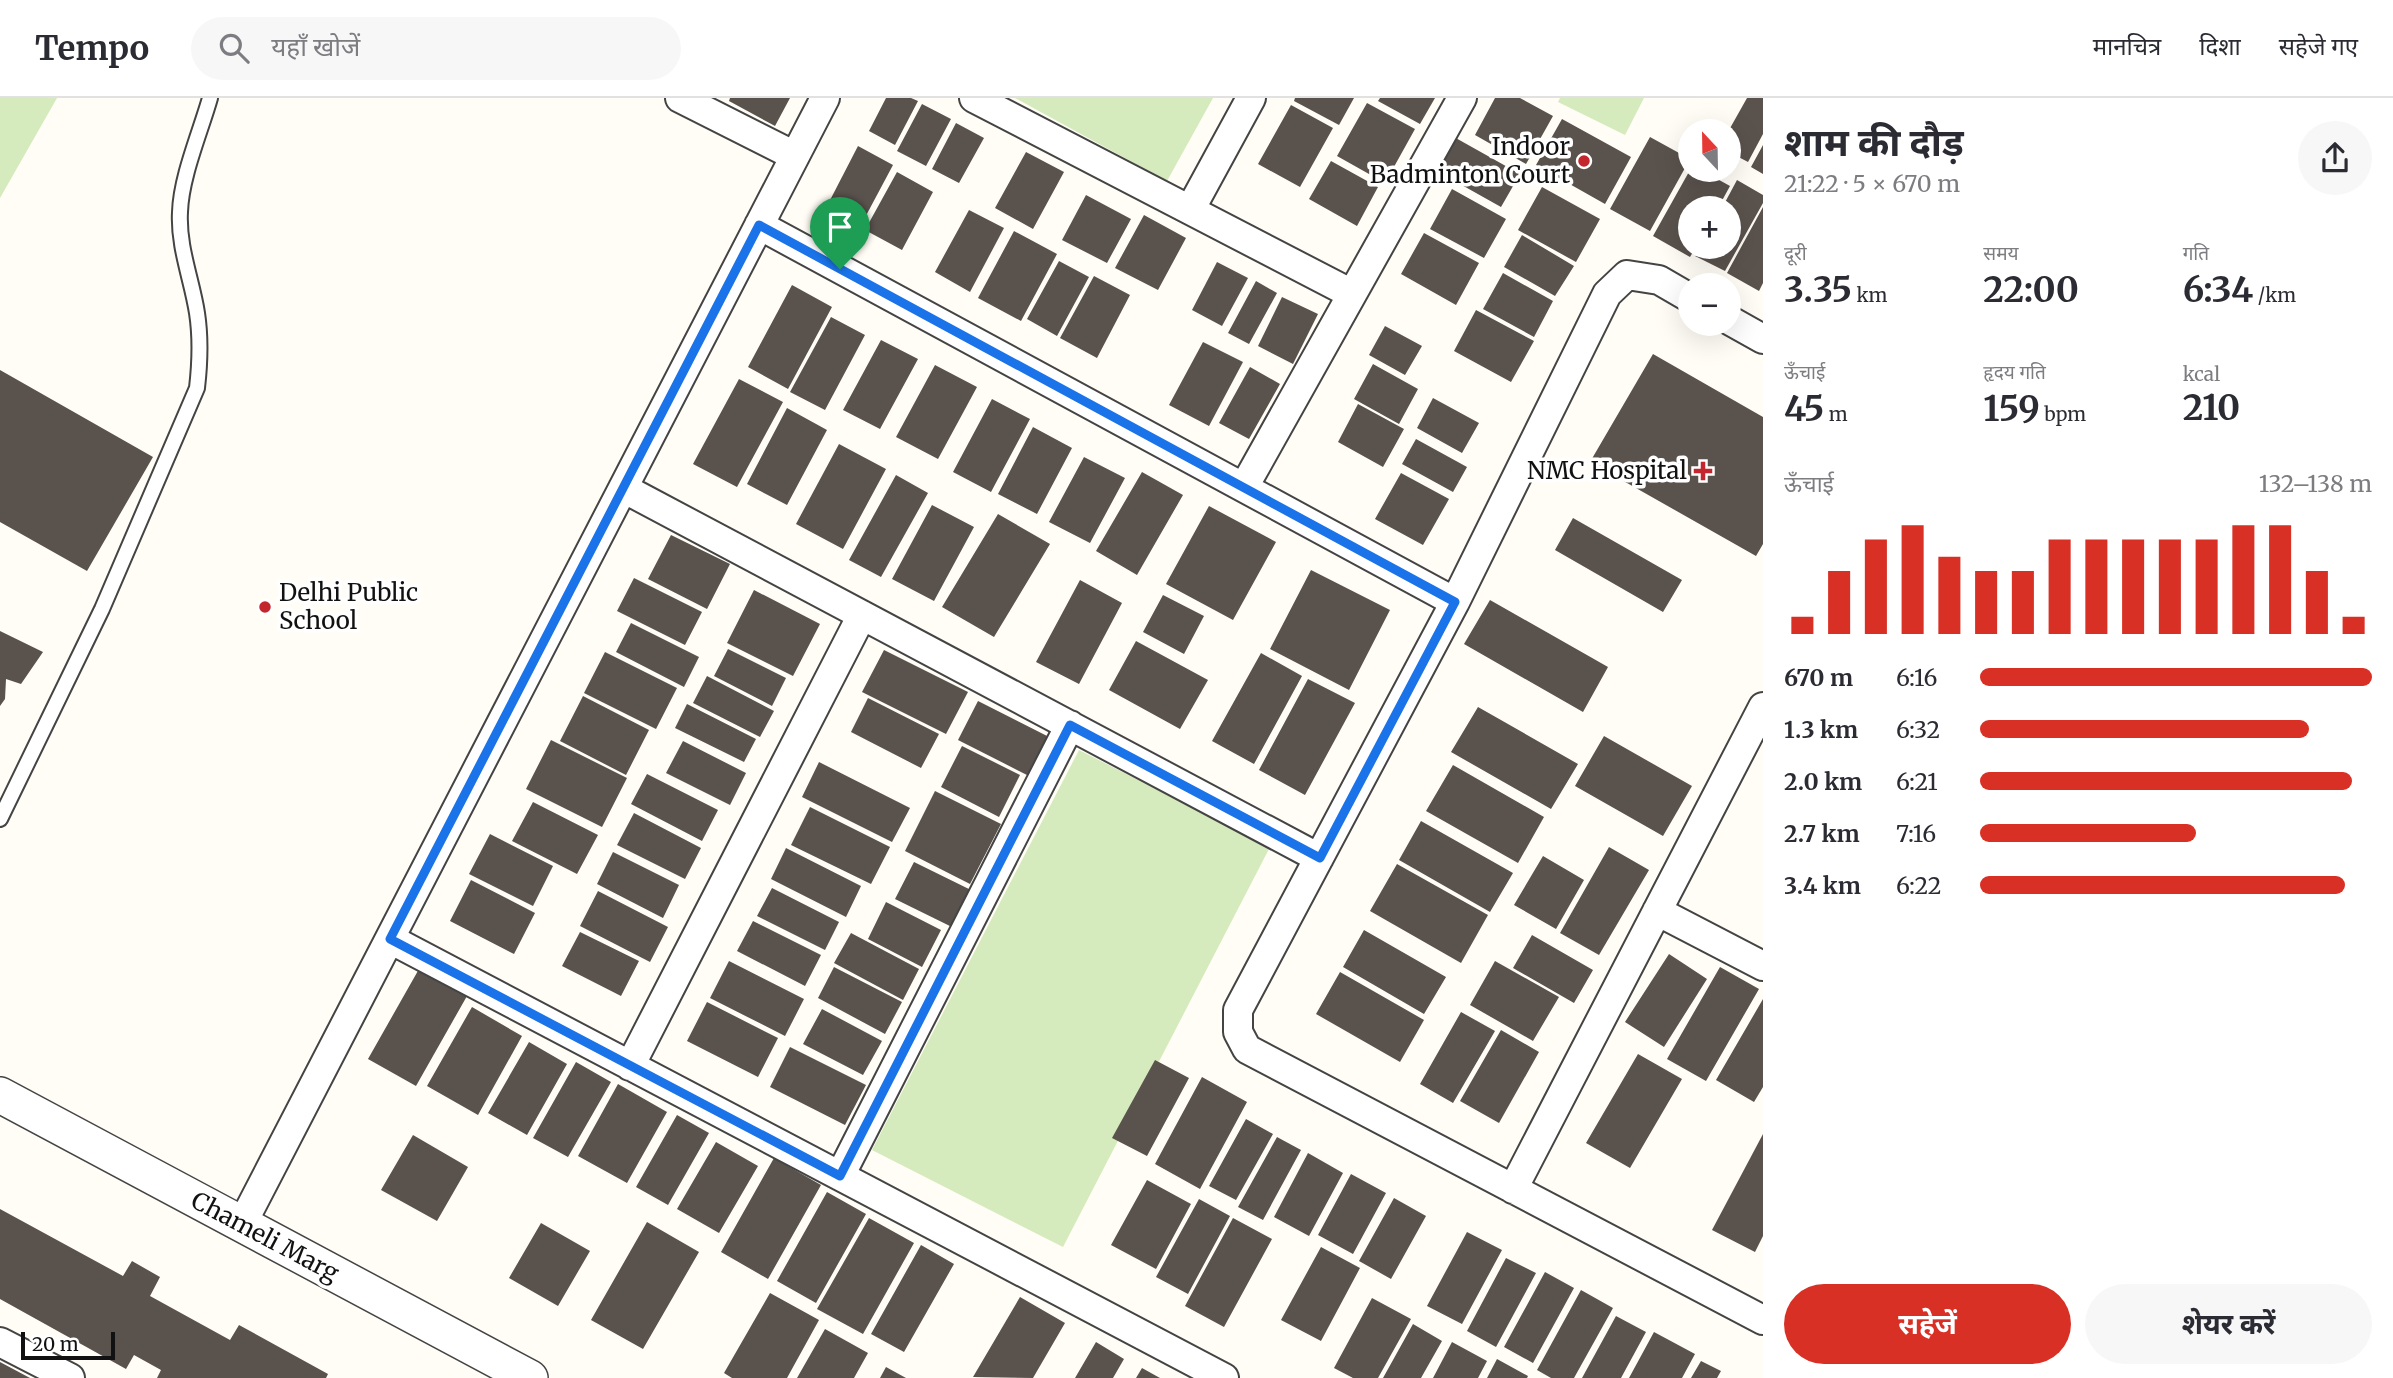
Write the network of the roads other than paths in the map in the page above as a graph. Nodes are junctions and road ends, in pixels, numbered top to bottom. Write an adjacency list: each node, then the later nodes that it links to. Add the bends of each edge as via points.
1 (210, 98): 20 (lane, via 180,212 184,259 197,312 201,355 197,388 102,609)
2 (680, 98): 7 (street)
3 (825, 98): 7 (street)
4 (974, 98): 8 (street)
5 (1251, 98): 8 (street)
6 (1462, 98): 11 (street)
7 (795, 156): 9 (street)
8 (1191, 210): 11 (street)
9 (759, 225): 14 (street); 15 (street)
10 (1678, 291): 16 (street, via 1659,281 1627,275 1606,294)
11 (1352, 294): 14 (street)
12 (1741, 327): 13 (street)
13 (1763, 339)
14 (1244, 487): 16 (street)
15 (623, 488): 17 (street); 23 (street)
16 (1455, 602): 21 (street)
17 (862, 615): 19 (street); 25 (street)
18 (1763, 707): 22 (street)
19 (1070, 725): 21 (street); 27 (street)
20 (0, 820)
21 (1320, 858): 28 (street, via 1238,1010 1238,1032 1247,1049)
22 (1657, 911): 24 (street); 28 (street)
23 (390, 939): 25 (street); 29 (street)
24 (1763, 966)
25 (630, 1066): 27 (street)
26 (0, 1095): 29 (street, Chameli Marg)
27 (840, 1176): 34 (street)
28 (1513, 1189): 30 (street)
29 (242, 1224): 32 (street, Chameli Marg)
30 (1763, 1320)
31 (0, 1342): 33 (street)
32 (508, 1373)
33 (70, 1378)
34 (1224, 1378)

